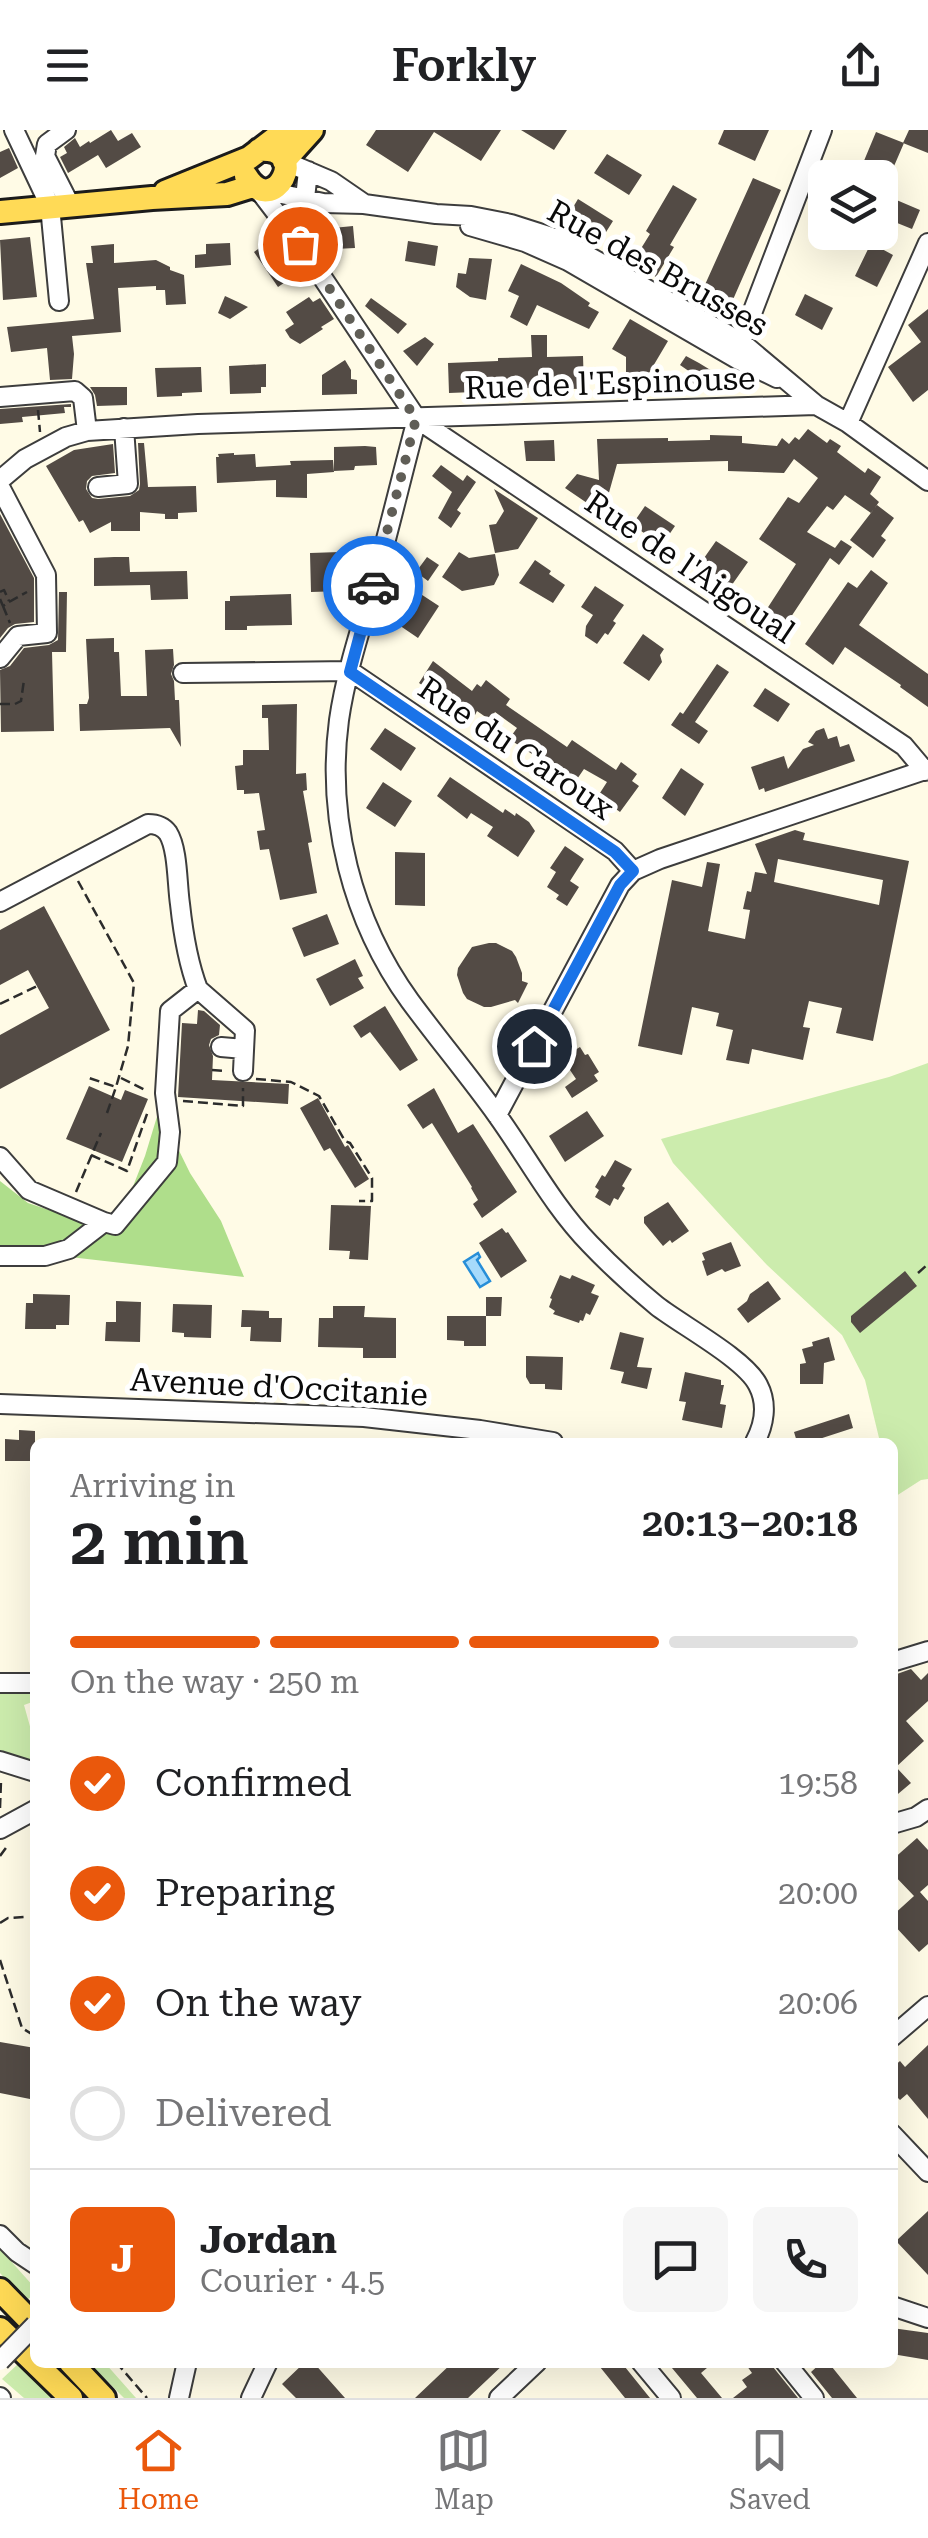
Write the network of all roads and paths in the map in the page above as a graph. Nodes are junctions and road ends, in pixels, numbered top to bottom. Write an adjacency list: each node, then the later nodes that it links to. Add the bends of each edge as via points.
1 (14, 130): 13 (street)
2 (66, 130): 13 (street, via 46,144 45,156)
3 (286, 130): 6 (main road)
4 (312, 130): 7 (main road)
5 (822, 130): 19 (street)
6 (254, 154): 7 (main road, via 271,150); 9 (main road, via 245,170); 10 (main road)
7 (284, 161): 8 (street, Rue des Brusses); 9 (main road, via 284,179 275,188)
8 (308, 171): 11 (street); 12 (street, Rue des Brusses)
9 (258, 188): 10 (main road); 11 (street, Rue des Brusses); 17 (street)
10 (152, 198): 13 (main road)
11 (306, 200): 12 (street, Rue des Brusses); 17 (street)
12 (364, 204): 15 (street, Rue des Brusses)
13 (60, 206): 14 (main road); 18 (street)
14 (0, 212)
15 (436, 214): 19 (street, Rue des Brusses, via 471,216 558,239); 20 (street, Rue des Brusses, via 568,261)
16 (928, 242): 22 (street)
17 (300, 244): 24 (street)
18 (59, 301)
19 (741, 342): 20 (street, Rue des Brusses)
20 (785, 381): 22 (street, Rue des Brusses)
21 (0, 397): 26 (street, via 75,391 83,398)
22 (832, 415): 24 (street, Rue de l'Espinouse); 28 (street, Rue des Brusses); 31 (street, Rue des Brusses)
23 (39, 417): 27 (path)
24 (416, 419): 25 (street, Rue de l'Espinouse); 36 (street); 39 (street, Rue de l'Aigoual, via 904,746)
25 (124, 428): 26 (street, Rue de l'Espinouse); 30 (street, via 128,484)
26 (88, 431): 29 (street, Rue de l'Espinouse, via 24,459)
27 (41, 436)
28 (928, 481)
29 (0, 484): 34 (street, via 46,575 47,634 15,639)
30 (98, 486)
31 (928, 494)
32 (0, 592): 33 (path, via 10,602 3,606)
33 (0, 598)
34 (0, 658)
35 (183, 672): 36 (street)
36 (350, 672): 40 (street, Rue du Caroux, via 615,852); 56 (street, via 336,770 354,887 382,959)
37 (24, 680): 38 (path, via 21,701)
38 (0, 704)
39 (927, 770): 40 (street)
40 (633, 871): 56 (street)
41 (76, 878): 51 (path, via 134,983)
42 (0, 902): 44 (street, via 159,824 173,846)
43 (36, 986): 45 (path)
44 (198, 989): 47 (street, via 245,1030); 53 (street, via 170,1011)
45 (0, 1004)
46 (221, 1047): 47 (street)
47 (244, 1049): 49 (street)
48 (212, 1070): 49 (path)
49 (239, 1072)
50 (86, 1077): 52 (path)
51 (119, 1078): 52 (path); 53 (path)
52 (116, 1087): 55 (path)
53 (160, 1092): 60 (path, via 170,1091 174,1100 243,1106 244,1078 292,1082 313,1092 372,1178 372,1201); 62 (street, via 170,1132 167,1162 115,1225)
54 (149, 1110): 59 (path, via 126,1171)
55 (107, 1113)
56 (497, 1115): 68 (street, via 587,1242 656,1305 746,1368 764,1405)
57 (100, 1133): 59 (path)
58 (0, 1156): 61 (street, via 29,1190)
59 (92, 1156): 61 (path)
60 (360, 1201)
61 (70, 1208): 62 (street)
62 (104, 1222): 63 (street, via 69,1249)
63 (0, 1256)
64 (928, 1264): 65 (path)
65 (918, 1273)
66 (0, 1404): 67 (street, Avenue d'Occitanie, via 364,1417)
67 (529, 1438)
68 (757, 1438)
69 (928, 1650): 70 (street)
70 (898, 1660)
71 (0, 1683): 72 (street)
72 (30, 1683)
73 (2, 1772): 74 (street); 79 (path)
74 (30, 1772)
75 (928, 1795): 76 (street)
76 (928, 1809): 78 (street)
77 (30, 1813): 79 (street)
78 (898, 1822)
79 (0, 1830)
80 (24, 1917): 81 (path)
81 (0, 1923)
82 (0, 1960): 85 (path, via 22,2028)
83 (928, 2006): 84 (street)
84 (898, 2032)
85 (30, 2033)
86 (898, 2140): 87 (street)
87 (928, 2172)
88 (0, 2235): 89 (street)
89 (30, 2261)
90 (0, 2290): 93 (main road)
91 (898, 2308): 92 (street)
92 (928, 2318)
93 (30, 2320)
94 (0, 2329): 96 (main road)
95 (30, 2330): 97 (street, bridge)
96 (30, 2358)
97 (0, 2360)
98 (40, 2368): 106 (main road)
99 (76, 2368): 107 (main road)
100 (121, 2368): 108 (path)
101 (187, 2368): 109 (street)
102 (265, 2368): 110 (street)
103 (531, 2368): 111 (street)
104 (646, 2368): 112 (street)
105 (790, 2368): 113 (street)
106 (71, 2398)
107 (104, 2398)
108 (147, 2398)
109 (180, 2398)
110 (251, 2398)
111 (498, 2398)
112 (671, 2398)
113 (814, 2398)

